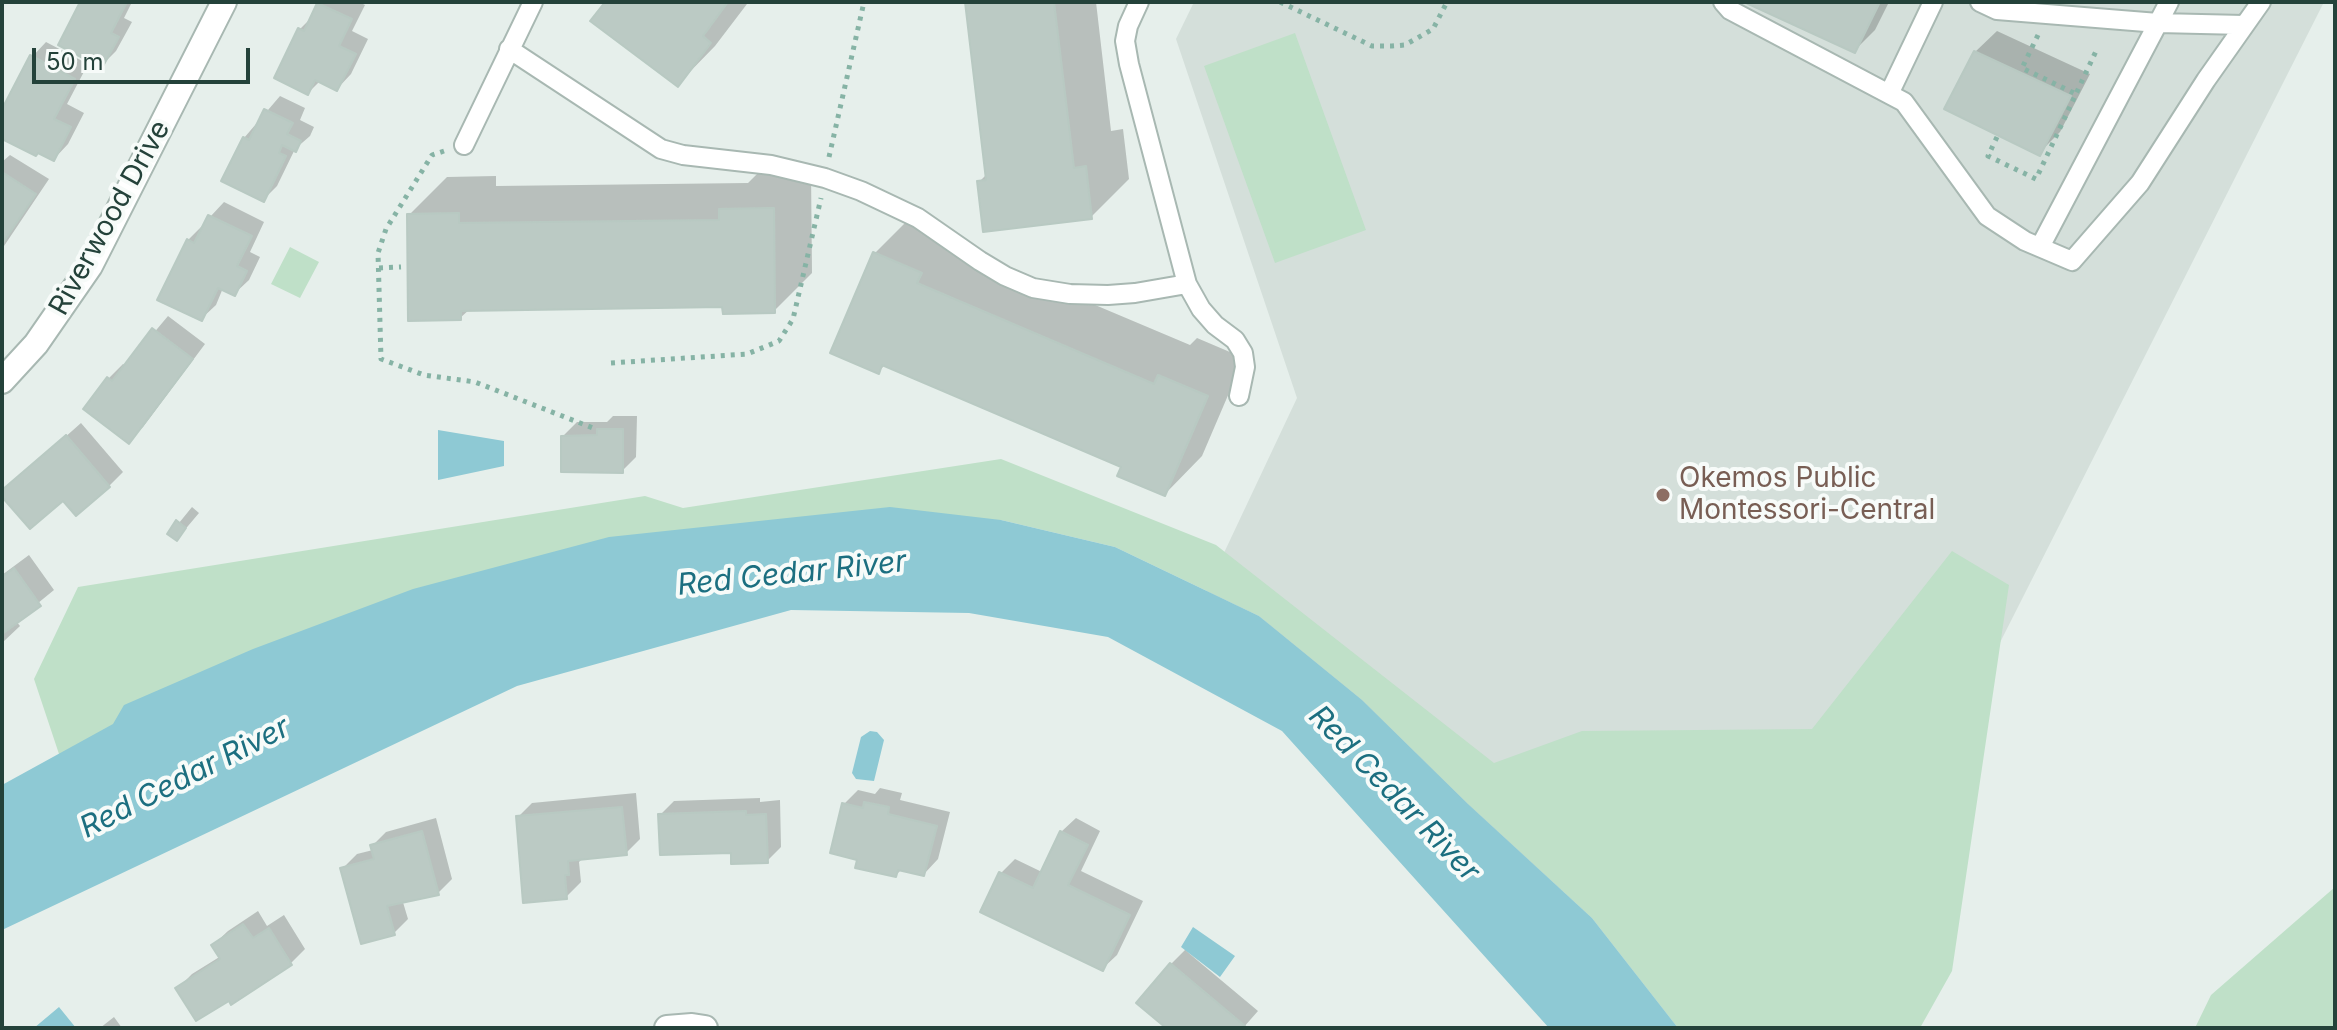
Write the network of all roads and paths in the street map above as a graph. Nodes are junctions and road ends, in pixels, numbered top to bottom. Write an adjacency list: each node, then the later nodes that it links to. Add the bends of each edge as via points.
1 (224, 2): 26 (street, Riverwood Drive, via 90,266 46,331)
2 (533, 2): 14 (lane)
3 (1139, 2): 23 (lane, via 1128,26 1126,53)
4 (1280, 2): 5 (path, via 1372,46 1392,46 1405,45 1433,29)
5 (1447, 2)
6 (1723, 2): 16 (lane)
7 (1933, 2): 16 (lane)
8 (1980, 2): 11 (lane, via 1997,10)
9 (2169, 2): 12 (lane)
10 (2261, 2): 13 (lane)
11 (2048, 14): 12 (lane); 17 (path, via 2022,68)
12 (2158, 23): 13 (lane); 20 (lane)
13 (2244, 25): 20 (lane, via 2140,183 2072,261)
14 (509, 49): 19 (lane); 23 (lane, via 661,149 785,168 861,191 918,218 980,261 1033,288 1108,295)
15 (2097, 49): 17 (path)
16 (1889, 94): 20 (lane, via 1904,102 1987,216)
17 (2076, 94): 18 (path, via 2036,179 1988,156)
18 (1997, 137)
19 (464, 145): 22 (path, via 432,155 386,229)
20 (2040, 247)
21 (401, 267): 22 (path)
22 (379, 268): 28 (path, via 381,359 424,375 475,382)
23 (1187, 284): 27 (lane, via 1201,309 1243,353)
24 (747, 354): 25 (path)
25 (611, 363)
26 (2, 381)
27 (1239, 396)
28 (593, 428)
29 (667, 1028): 30 (street)
30 (705, 1028)

